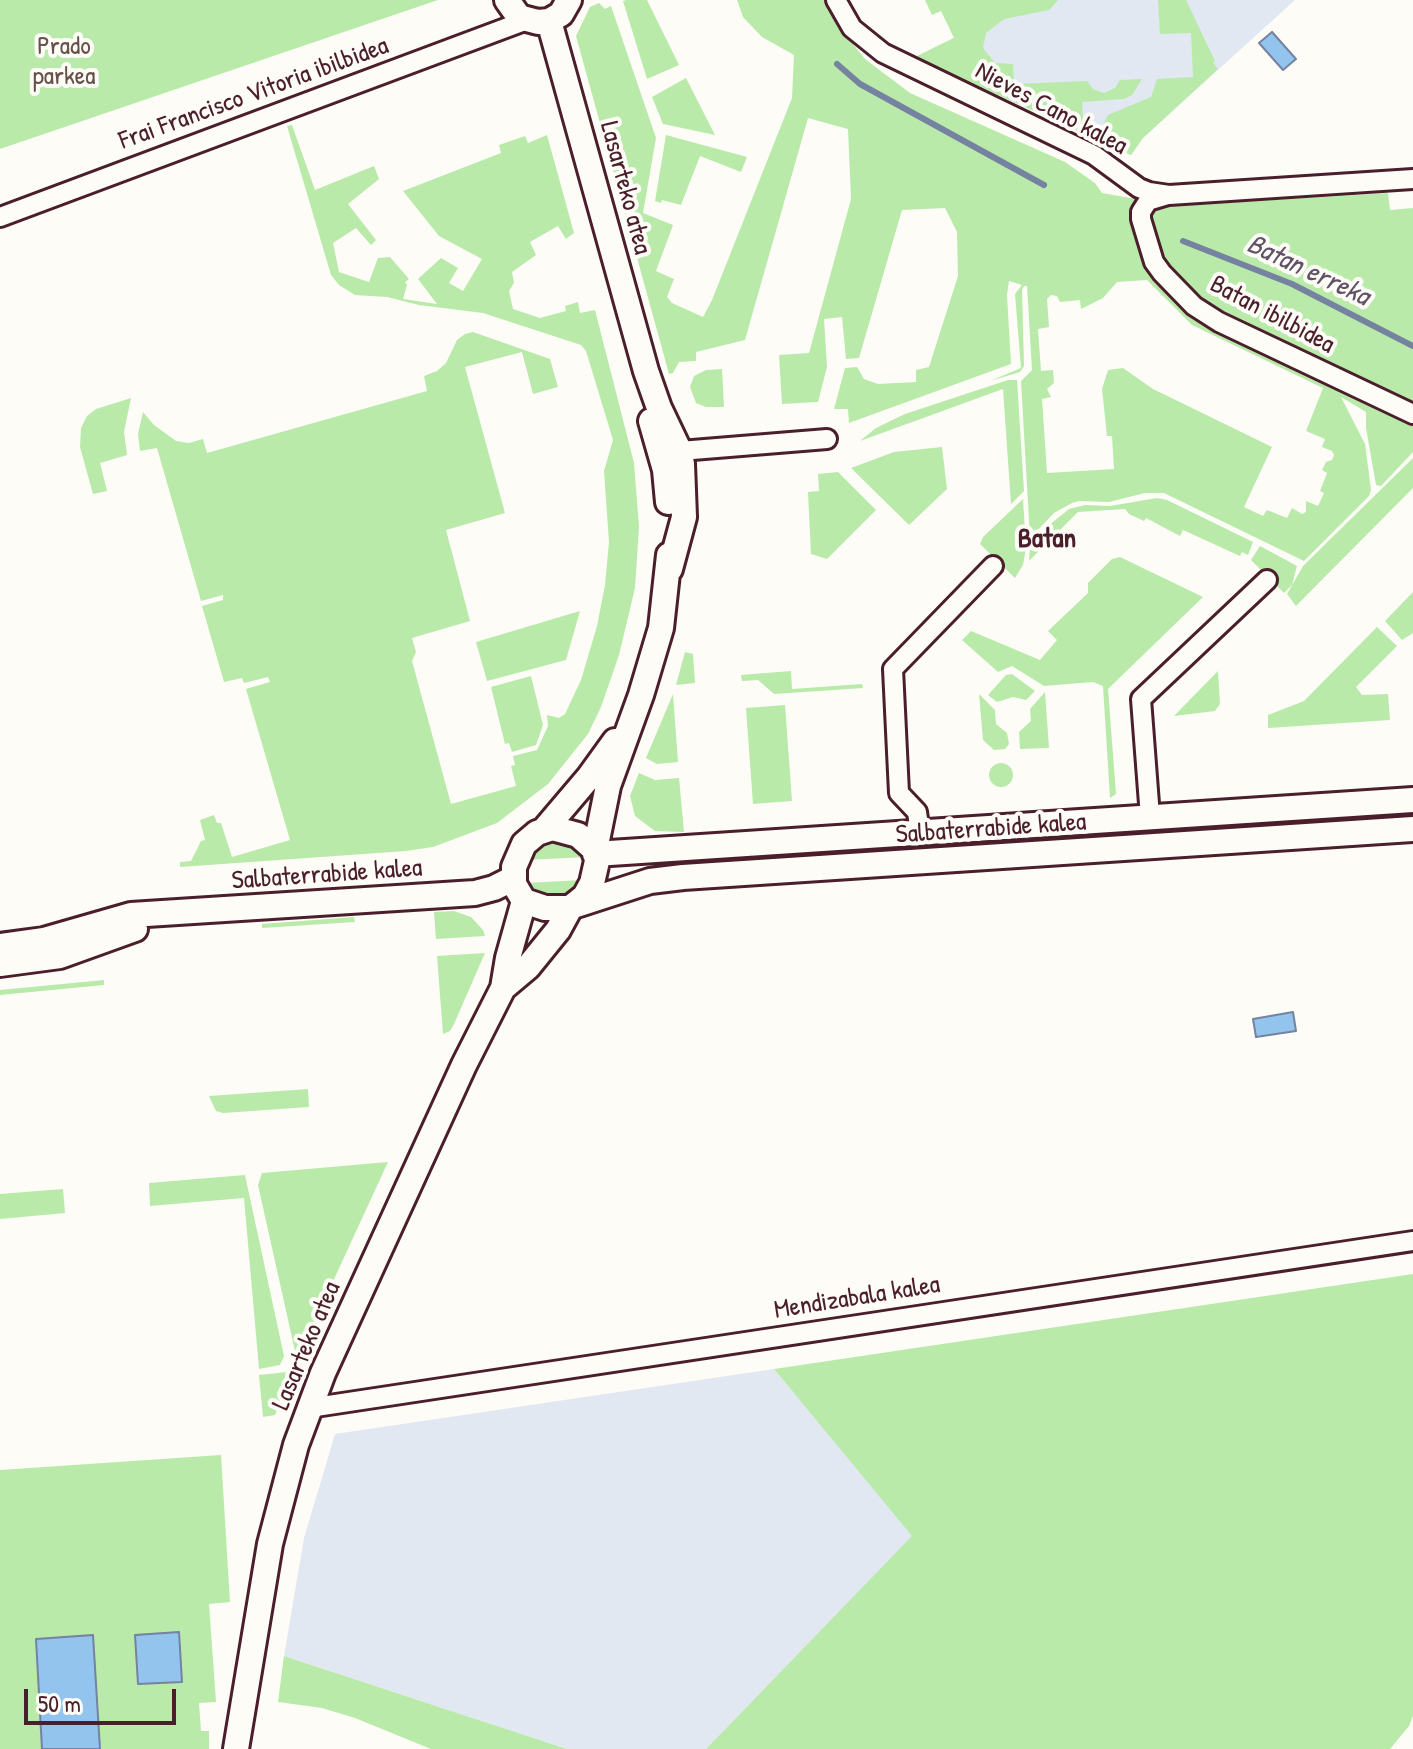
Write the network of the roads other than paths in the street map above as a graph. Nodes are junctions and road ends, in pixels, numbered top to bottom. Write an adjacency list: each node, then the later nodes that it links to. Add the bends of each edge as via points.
1 (507, 0): 4 (street, Lasarteko atea, via 513,11)
2 (836, 0): 6 (street, Nieves Cano kalea, via 852,28 883,53 1094,155 1139,188)
3 (571, 1): 4 (street, via 561,14)
4 (538, 20): 7 (street, Frai Francisco Vitoria ibilbidea); 10 (street, Lasarteko atea, via 646,371 647,405)
5 (1413, 179): 6 (street, Nieves Cano kalea)
6 (1169, 195): 8 (street, Batan ibilbidea, via 1148,201 1141,219 1154,262 1194,306)
7 (0, 217)
8 (1413, 414)
9 (827, 439): 10 (street)
10 (670, 452): 13 (street, Lasarteko atea, via 670,569 661,628)
11 (993, 566): 18 (street, via 893,669 899,793 917,812)
12 (1267, 580): 15 (street, via 1141,699)
13 (628, 727): 17 (street, Lasarteko atea); 19 (street, Lasarteko atea, via 608,786)
14 (1413, 800): 15 (street, Salbaterrabide kalea)
15 (1150, 817): 18 (street, Salbaterrabide kalea)
16 (1413, 829): 21 (street, Salbaterrabide kalea, via 683,877 650,881)
17 (544, 830): 19 (street, via 569,831); 20 (street, via 524,844 516,861)
18 (920, 833): 19 (street, Salbaterrabide kalea)
19 (595, 852): 21 (street, via 592,883)
20 (519, 892): 21 (street, via 545,908); 22 (street, Salbaterrabide kalea); 25 (street, Lasarteko atea)
21 (573, 906): 25 (street, Lasarteko atea, via 528,967)
22 (183, 913): 23 (street, Salbaterrabide kalea, via 131,915 44,940); 24 (street, Salbaterrabide kalea, via 69,954)
23 (0, 946)
24 (0, 964)
25 (503, 988): 27 (street, Lasarteko atea)
26 (1413, 1241): 27 (street, Mendizabala kalea)
27 (309, 1408): 28 (street, Lasarteko atea, via 270,1544)
28 (236, 1749)

